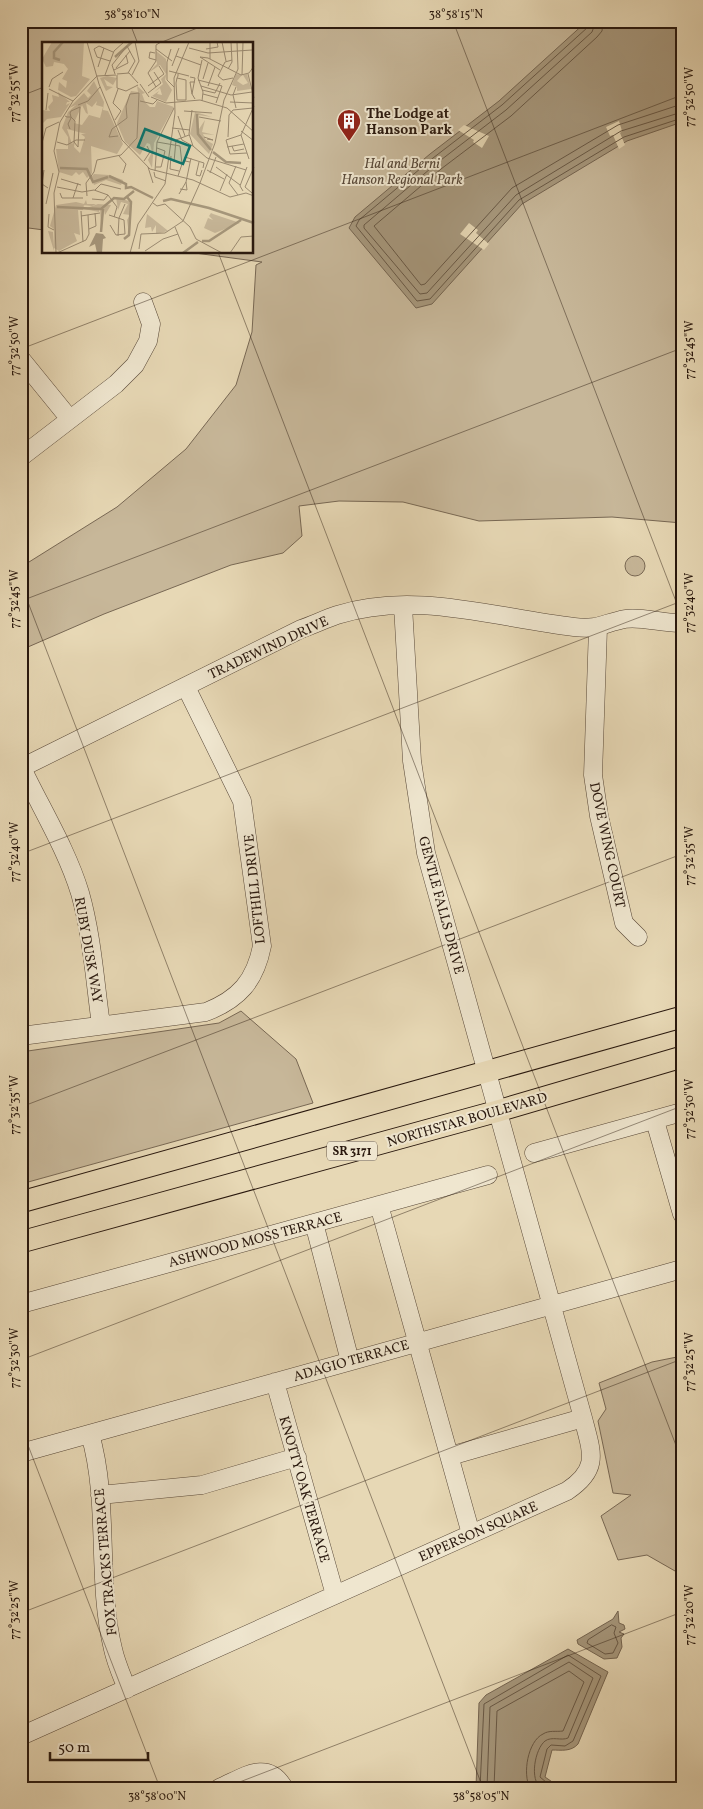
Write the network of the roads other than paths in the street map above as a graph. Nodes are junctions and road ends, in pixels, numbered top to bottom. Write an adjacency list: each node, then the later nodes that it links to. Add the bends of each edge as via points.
1 (143, 302): 3 (street, via 151,324 148,340 135,365 116,384)
2 (21, 358): 3 (street)
3 (70, 418): 4 (street)
4 (21, 457)
5 (403, 606): 7 (street, TRADEWIND DRIVE, via 449,607 575,628); 8 (street, TRADEWIND DRIVE, via 338,615 302,629); 15 (street, GENTLE FALLS DRIVE, via 412,761 426,853)
6 (682, 623): 7 (street, TRADEWIND DRIVE, via 626,619)
7 (598, 628): 10 (street, DOVE WING COURT, via 593,775 599,816 624,923)
8 (186, 687): 9 (street, TRADEWIND DRIVE); 12 (street, LOFTHILL DRIVE, via 242,801 262,946 259,962 251,980 222,1005 206,1012)
9 (21, 768): 12 (street, RUBY DUSK WAY, via 79,892 86,915)
10 (638, 936)
11 (682, 1017): 15 (main road)
12 (101, 1025): 13 (street, LOFTHILL DRIVE)
13 (21, 1036)
14 (682, 1057): 16 (main road, NORTHSTAR BOULEVARD / SR 3171)
15 (488, 1071): 16 (street, GENTLE FALLS DRIVE); 21 (main road)
16 (498, 1111): 25 (main road, NORTHSTAR BOULEVARD / SR 3171); 28 (street, EPPERSON SQUARE)
17 (682, 1112): 18 (street)
18 (655, 1121): 19 (street); 23 (street)
19 (534, 1154)
20 (488, 1175): 22 (street, ASHWOOD MOSS TERRACE)
21 (21, 1202)
22 (379, 1205): 24 (street, ASHWOOD MOSS TERRACE); 29 (street)
23 (682, 1214)
24 (314, 1223): 27 (street, ASHWOOD MOSS TERRACE); 30 (street)
25 (21, 1242)
26 (682, 1268): 28 (street, ADAGIO TERRACE)
27 (21, 1304)
28 (551, 1305): 29 (street, ADAGIO TERRACE); 32 (street, EPPERSON SQUARE)
29 (416, 1342): 30 (street, ADAGIO TERRACE); 35 (street)
30 (350, 1361): 31 (street, ADAGIO TERRACE)
31 (275, 1382): 33 (street, ADAGIO TERRACE); 36 (street, KNOTTY OAK TERRACE)
32 (583, 1418): 35 (street); 38 (street, EPPERSON SQUARE, via 592,1454 589,1471 581,1482)
33 (90, 1434): 34 (street, ADAGIO TERRACE); 37 (street, FOX TRACKS TERRACE)
34 (21, 1453)
35 (450, 1456): 38 (street)
36 (297, 1457): 37 (street, via 202,1485); 39 (street, KNOTTY OAK TERRACE)
37 (100, 1496): 40 (street, FOX TRACKS TERRACE, via 109,1632)
38 (471, 1534): 39 (street, EPPERSON SQUARE)
39 (336, 1595): 40 (street, EPPERSON SQUARE)
40 (127, 1689): 41 (street, EPPERSON SQUARE)
41 (21, 1736)
42 (219, 1788): 43 (street, via 267,1771)
43 (284, 1788)

